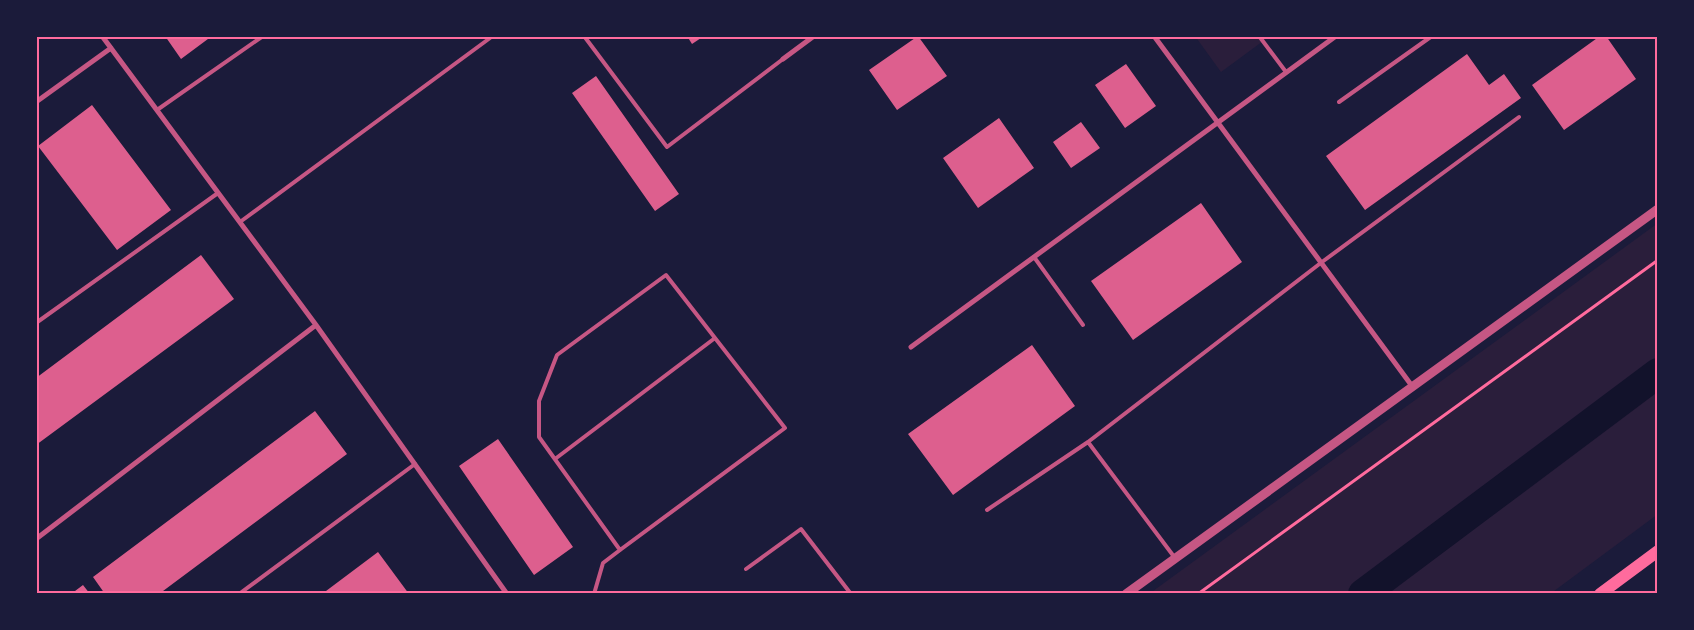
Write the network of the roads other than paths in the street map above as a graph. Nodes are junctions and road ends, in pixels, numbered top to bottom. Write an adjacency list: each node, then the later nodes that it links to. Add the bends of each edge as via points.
1 (102, 36): 10 (street)
2 (263, 36): 15 (lane)
3 (489, 36): 20 (lane)
4 (584, 36): 11 (lane, via 667,146)
5 (814, 36): 11 (street)
6 (1154, 36): 17 (street)
7 (1259, 36): 12 (lane)
8 (1336, 36): 12 (street)
9 (1432, 36): 14 (lane)
10 (111, 48): 13 (street); 15 (street)
11 (783, 59)
12 (1286, 72): 17 (street)
13 (36, 102)
14 (1339, 102)
15 (157, 110): 18 (street)
16 (1519, 117): 22 (lane)
17 (1220, 123): 21 (street); 22 (street)
18 (218, 192): 20 (street); 23 (lane)
19 (1658, 209): 28 (street)
20 (240, 222): 24 (street)
21 (1034, 257): 25 (lane); 27 (street)
22 (1322, 262): 28 (street); 29 (lane)
23 (36, 323)
24 (316, 325): 31 (street); 33 (street)
25 (1083, 325)
26 (715, 338): 30 (lane); 30 (lane, via 666,275 557,355 540,401 539,437); 34 (lane, via 785,428)
27 (911, 346)
28 (1412, 386): 36 (street)
29 (1088, 442): 32 (lane); 36 (lane)
30 (555, 458): 34 (lane)
31 (415, 464): 38 (lane); 39 (street)
32 (987, 510)
33 (36, 539)
34 (620, 550): 40 (lane, via 603,563)
35 (1658, 551): 43 (main road)
36 (1175, 558): 42 (street)
37 (746, 569): 41 (lane, via 801,529)
38 (239, 594)
39 (507, 594)
40 (594, 594)
41 (851, 594)
42 (1126, 594)
43 (1600, 594)

